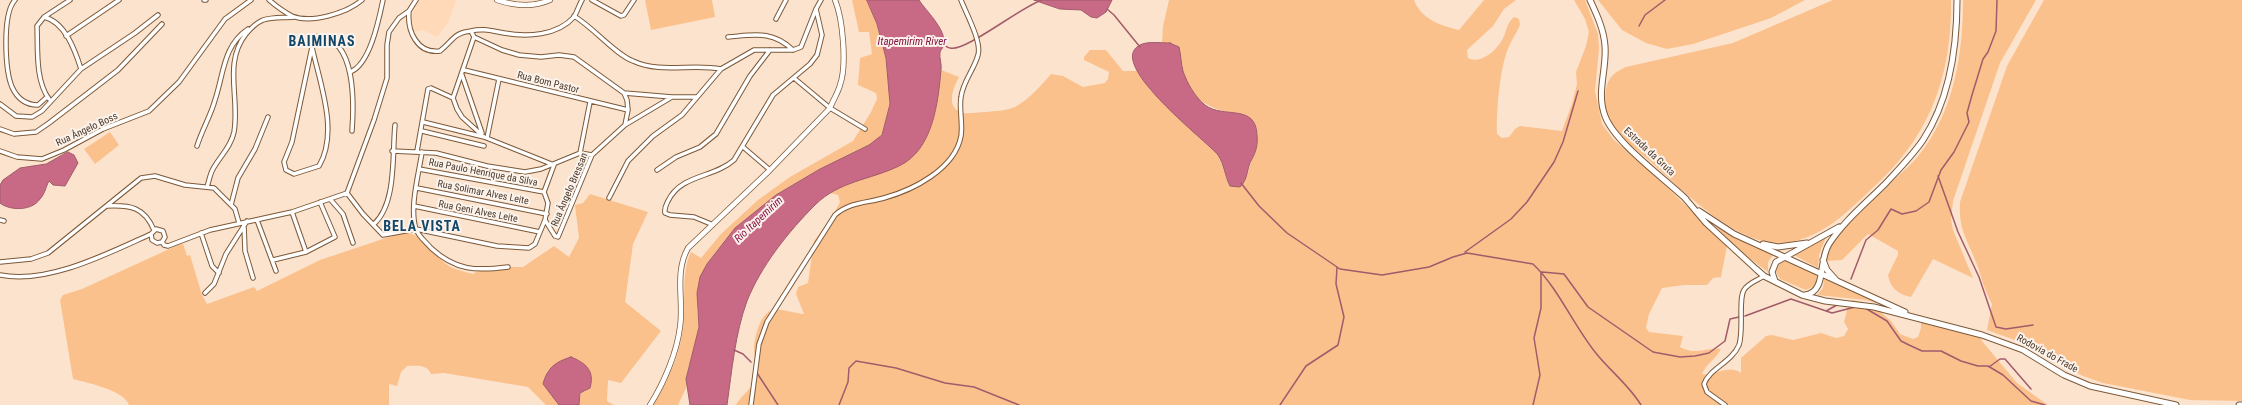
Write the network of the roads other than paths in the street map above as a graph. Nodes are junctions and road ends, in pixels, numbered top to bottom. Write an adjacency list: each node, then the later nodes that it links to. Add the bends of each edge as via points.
1 (15, 0): 44 (street, via 9,10 6,30 7,61 12,87 20,98 29,104 38,105)
2 (70, 0): 24 (street)
3 (118, 0): 30 (street)
4 (252, 0): 65 (street, Rua Ângelo Boss, via 226,19 179,82 149,112 111,126 42,159 17,157)
5 (269, 0): 25 (street)
6 (362, 0): 25 (street, via 338,14 313,18)
7 (383, 0): 39 (street, via 374,36 366,55 356,70)
8 (416, 0): 21 (street)
9 (497, 0): 10 (street, via 521,6 536,5)
10 (550, 0)
11 (582, 0): 23 (street)
12 (592, 0): 13 (street, via 621,16)
13 (634, 0)
14 (786, 0): 26 (street)
15 (821, 0): 20 (street)
16 (835, 0): 51 (street, via 843,68 840,85)
17 (961, 0): 123 (street, via 979,47 977,58 963,86 960,107 961,135 953,153 936,173 920,184 884,198 847,207 835,215 766,322 759,344)
18 (1590, 0): 79 (main road, Estrada da Gruta, via 1601,25 1605,48 1600,92 1605,117 1627,145)
19 (1957, 0): 91 (main road, via 1956,35 1951,64 1942,101 1934,119 1923,140 1910,156)
20 (816, 9): 35 (street, via 803,45); 41 (street, via 822,35 820,47 810,64)
21 (409, 11): 29 (street, via 411,33 420,46 428,50 440,51 455,35); 78 (street, via 399,18 389,32 387,78)
22 (158, 15): 36 (street)
23 (574, 16): 29 (street, via 551,31 538,35 523,36 486,29); 37 (street, via 631,61 656,67)
24 (44, 17): 30 (street, via 57,23); 44 (street, via 37,26 40,69)
25 (294, 17): 28 (street, via 263,20)
26 (776, 19)
27 (162, 24): 57 (street, via 118,70 36,132 14,134)
28 (253, 26): 62 (street, via 241,34 231,46 223,63 215,100); 75 (street, via 242,40 235,56 232,72 236,112 230,144 213,170)
29 (471, 31): 31 (street)
30 (66, 36): 36 (street)
31 (474, 37): 38 (street); 43 (street, via 519,55 574,57)
32 (728, 37): 35 (street, via 771,36 783,40)
33 (312, 47): 33 (street, via 328,121 329,141 326,155 319,166 294,174 286,170 284,162 292,142); 39 (street, via 314,39 318,36 331,39 339,48)
34 (770, 50): 35 (street); 37 (street, via 750,52); 73 (street, via 750,76 716,134 700,147 676,157)
35 (792, 50)
36 (81, 69): 48 (street)
37 (721, 69): 47 (street)
38 (464, 70): 40 (street); 42 (street, Rua Bom Pastor)
39 (350, 72): 60 (street, via 354,104)
40 (462, 75): 46 (street); 61 (street)
41 (794, 78): 51 (street); 64 (street, via 773,95)
42 (499, 79): 49 (street, Rua Bom Pastor); 61 (street)
43 (624, 93): 45 (street); 52 (street)
44 (47, 97): 48 (street)
45 (672, 97): 47 (street); 56 (street, Rua Ângelo Bressan)
46 (453, 98): 54 (street, via 429,88); 61 (street, via 462,117)
47 (697, 98): 80 (street, via 682,115 653,136 628,160)
48 (50, 101): 50 (street, via 42,111 32,117 16,116)
49 (590, 102): 52 (street, Rua Bom Pastor); 69 (street)
50 (0, 104)
51 (830, 108): 58 (street); 74 (street)
52 (628, 110): 56 (street)
53 (268, 117): 84 (street, via 255,149 238,178)
54 (423, 122): 59 (street); 61 (street)
55 (395, 125): 66 (street)
56 (625, 125): 70 (street, Rua Ângelo Bressan)
57 (0, 129)
58 (865, 129)
59 (422, 131): 63 (street); 67 (street)
60 (352, 132)
61 (484, 136): 71 (street)
62 (196, 146)
63 (484, 146)
64 (743, 147): 74 (street); 94 (street, via 727,166 677,188 664,208 665,213 670,216 694,217)
65 (0, 151)
66 (392, 151): 67 (street); 93 (street, via 391,186 383,212)
67 (417, 151): 68 (street)
68 (422, 152): 71 (street, via 525,172); 72 (street)
69 (580, 154): 70 (street); 71 (street)
70 (592, 155): 89 (street, Rua Ângelo Bressan, via 559,235 555,236)
71 (554, 165): 77 (street)
72 (419, 168): 76 (street); 77 (street, Rua Paulo Henrique da Silva)
73 (657, 170)
74 (770, 170): 94 (street)
75 (207, 186): 83 (street, via 185,185 155,176 141,178); 84 (street, via 214,188)
76 (417, 188): 85 (street); 87 (street, Rua Solimar Alves Leite)
77 (544, 192): 87 (street, via 548,203)
78 (347, 193): 81 (street); 93 (street)
79 (1684, 197): 101 (main road, via 1703,215); 115 (main road, Rodovia do Frade, via 1706,223)
80 (609, 198)
81 (330, 199): 82 (street); 104 (street, via 343,214)
82 (320, 202): 86 (street); 105 (street, via 335,237)
83 (107, 206): 97 (street, via 136,208 149,219); 109 (street, via 48,253 31,259)
84 (231, 206): 92 (street, via 235,209)
85 (414, 206): 96 (street); 98 (street, Rua Geni Alves Leite)
86 (292, 212): 88 (street); 105 (street)
87 (547, 214): 89 (street)
88 (258, 220): 90 (street); 108 (street)
89 (545, 220): 98 (street)
90 (247, 221): 92 (street); 95 (street)
91 (1847, 222): 102 (main road); 107 (main road, via 1828,245)
92 (238, 223): 99 (street)
93 (374, 224): 96 (street, via 385,236)
94 (712, 224): 122 (street, via 692,242 684,255 679,279 681,315 678,338)
95 (244, 226): 112 (street, via 226,254); 116 (street, via 244,251)
96 (416, 229): 98 (street, via 497,246 525,249 535,244); 110 (street, via 436,252 461,267)
97 (154, 230): 100 (street); 103 (street, via 163,231 165,237)
98 (540, 232)
99 (201, 233): 103 (street, via 168,246); 112 (street, via 212,266)
100 (151, 234): 103 (street, via 154,242); 113 (street, via 97,258 58,271 12,278)
101 (1751, 241): 102 (main road, via 1778,247); 106 (main road, Rodovia do Frade)
102 (1816, 241): 106 (main road)
103 (162, 242)
104 (353, 243)
105 (306, 252): 108 (street)
106 (1784, 257): 114 (main road, Rodovia do Frade); 117 (main road, via 1773,266 1772,275)
107 (1822, 259): 114 (main road); 118 (main road, via 1827,270)
108 (273, 260): 111 (street)
109 (0, 262)
110 (508, 267)
111 (276, 270)
112 (219, 273): 119 (street, via 214,284)
113 (0, 275)
114 (1820, 275): 118 (main road, Rodovia do Frade); 120 (main road, via 1816,290)
115 (1764, 276): 117 (main road, Rodovia do Frade); 124 (street, via 1743,292 1738,347 1722,366 1707,377 1704,384 1707,392)
116 (253, 278)
117 (1776, 282): 120 (main road, Rodovia do Frade)
118 (1840, 283): 121 (main road, Rodovia do Frade, via 1891,306)
119 (205, 293)
120 (1802, 295): 121 (main road, Rodovia do Frade, via 1825,301 1874,306)
121 (1933, 321): 125 (main road, Rodovia do Frade, via 2013,345 2064,375 2090,386)
122 (650, 405)
123 (751, 405)
124 (1725, 405)
125 (2176, 405)
126 (2239, 405): 127 (main road)
127 (2242, 405)

